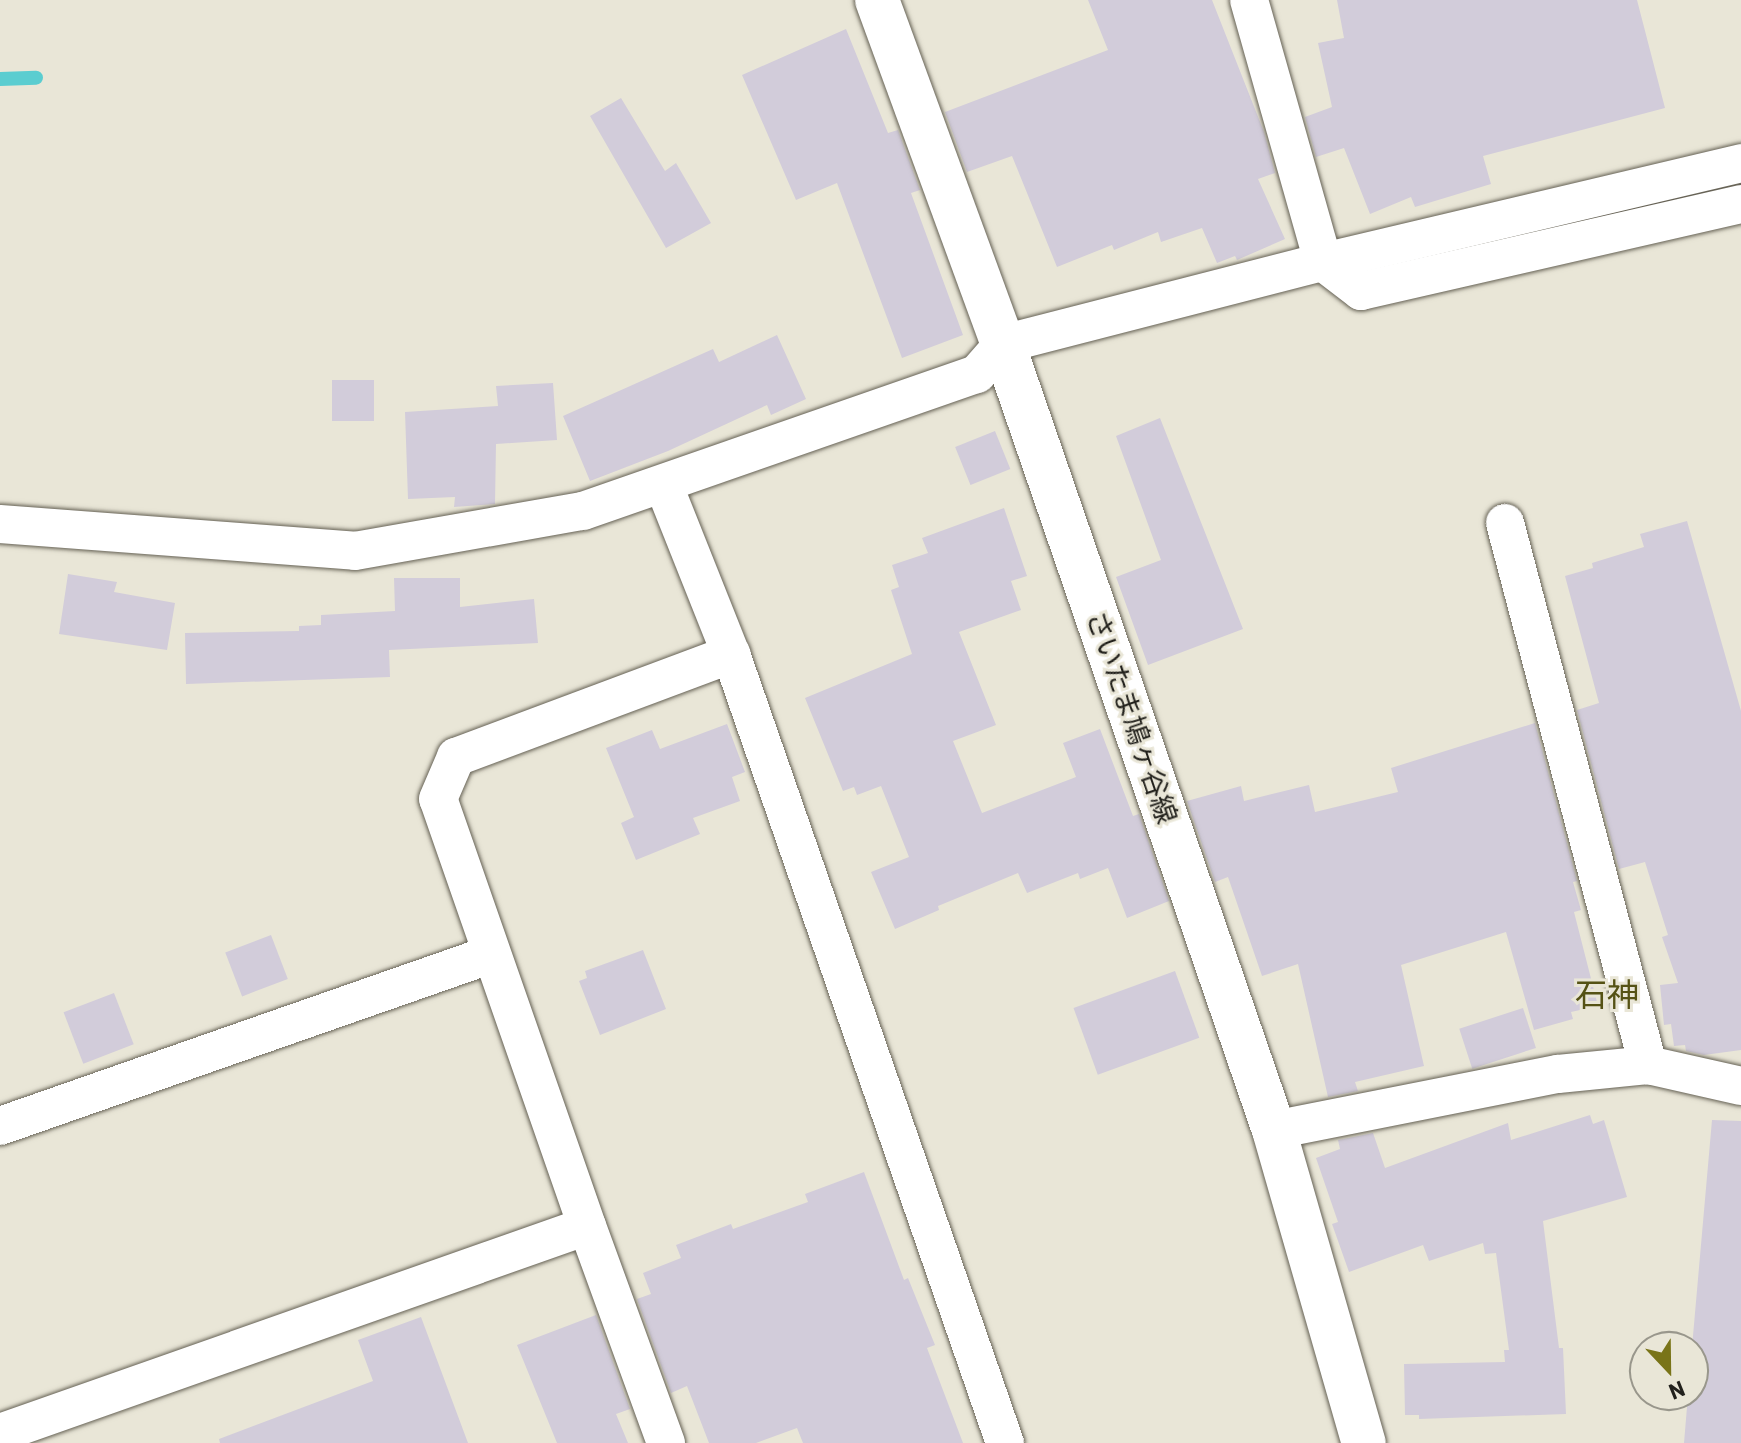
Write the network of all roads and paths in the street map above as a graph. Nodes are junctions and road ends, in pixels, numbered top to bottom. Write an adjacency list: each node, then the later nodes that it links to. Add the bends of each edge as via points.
1 (877, 0): 6 (main road, さいたま鳩ヶ谷線)
2 (1249, 0): 5 (street)
3 (1741, 163): 5 (street)
4 (1741, 204): 5 (street, via 1361,291)
5 (1323, 262): 6 (street)
6 (1003, 344): 7 (street, via 977,374); 15 (main road, さいたま鳩ヶ谷線)
7 (664, 486): 9 (street, via 583,511 355,551); 10 (street)
8 (1505, 523): 12 (street)
9 (0, 524)
10 (731, 654): 11 (street, via 456,757 438,799); 19 (street)
11 (492, 954): 14 (street); 16 (street)
12 (1648, 1065): 13 (street); 15 (street, via 1558,1074)
13 (1741, 1086)
14 (0, 1126)
15 (1274, 1130): 20 (main road, さいたま鳩ヶ谷線)
16 (587, 1226): 17 (street); 18 (street)
17 (0, 1433)
18 (666, 1443)
19 (1005, 1443)
20 (1364, 1443)

